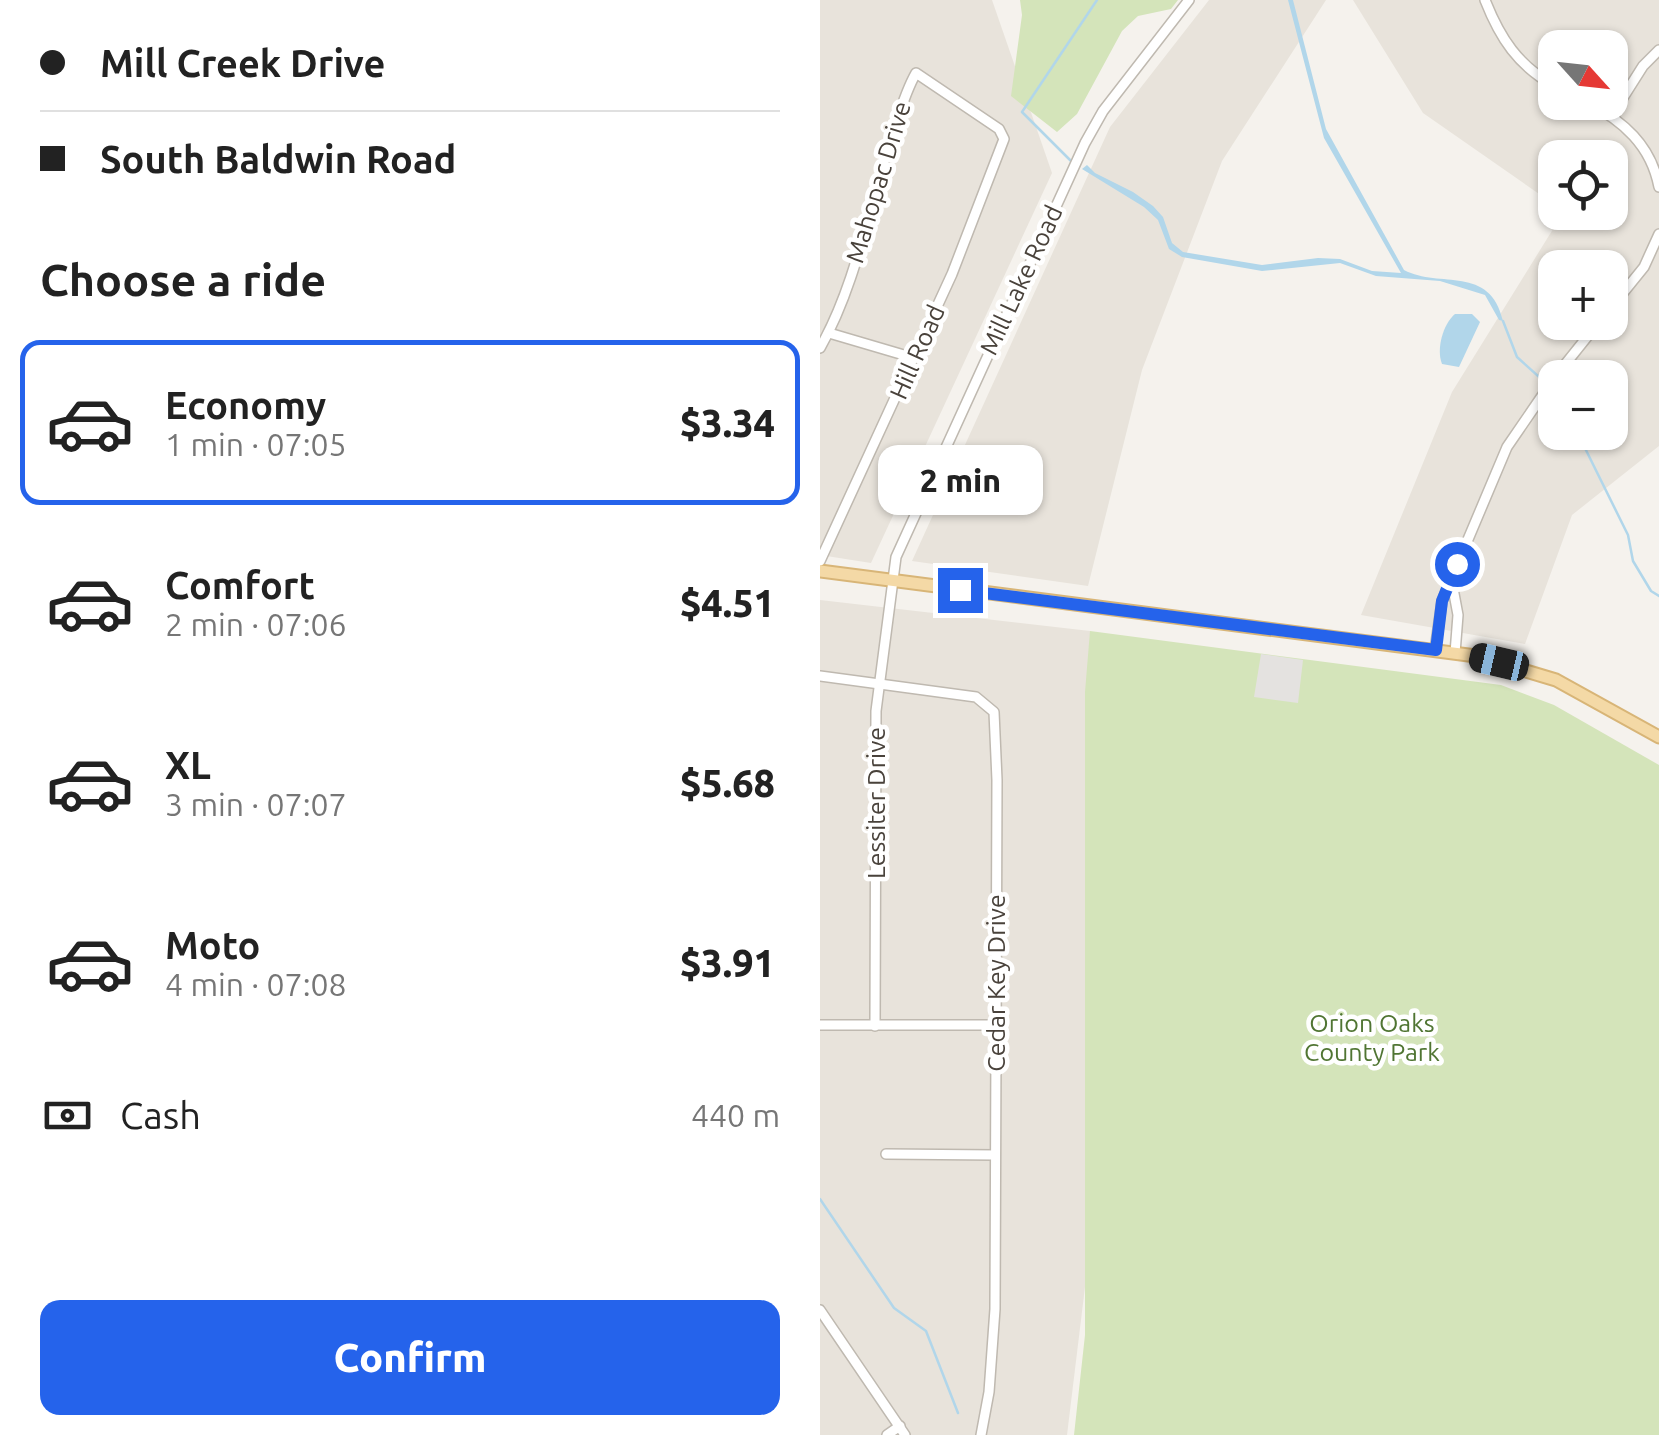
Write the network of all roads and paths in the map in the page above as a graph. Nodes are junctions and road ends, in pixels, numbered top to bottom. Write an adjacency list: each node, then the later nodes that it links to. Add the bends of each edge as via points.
1 (1189, 0): 17 (street, Mill Lake Road, via 1103,110 1085,144 911,522)
2 (1484, 0): 5 (street, via 1506,46)
3 (1659, 50): 6 (street)
4 (916, 73): 11 (street, Mahopac Drive); 14 (street, Hill Road, via 1004,140)
5 (1538, 76)
6 (1628, 90)
7 (1618, 120): 8 (street, via 1647,154)
8 (1659, 187)
9 (1659, 234): 10 (street)
10 (1628, 287)
11 (829, 332): 13 (street, Mahopac Drive); 14 (street)
12 (1585, 340): 18 (street, via 1507,447)
13 (820, 348)
14 (914, 358): 15 (street, Hill Road)
15 (820, 562)
16 (820, 571): 17 (main road)
17 (891, 581): 19 (main road); 22 (street, Lessiter Drive)
18 (1452, 583): 19 (street, via 1442,601); 20 (street)
19 (1436, 650): 20 (main road)
20 (1455, 653): 23 (main road, via 1556,680)
21 (820, 676): 22 (street, Cedar Key Drive)
22 (879, 684): 25 (street, Cedar Key Drive, via 976,698 994,712); 26 (street, Lessiter Drive)
23 (1659, 737)
24 (820, 1025): 26 (street)
25 (996, 1025): 26 (street); 28 (street, Cedar Key Drive)
26 (875, 1026)
27 (886, 1154): 28 (street)
28 (995, 1156): 32 (street, Cedar Key Drive, via 993,1352)
29 (820, 1310): 30 (street)
30 (902, 1431): 31 (street)
31 (887, 1435)
32 (982, 1435)

